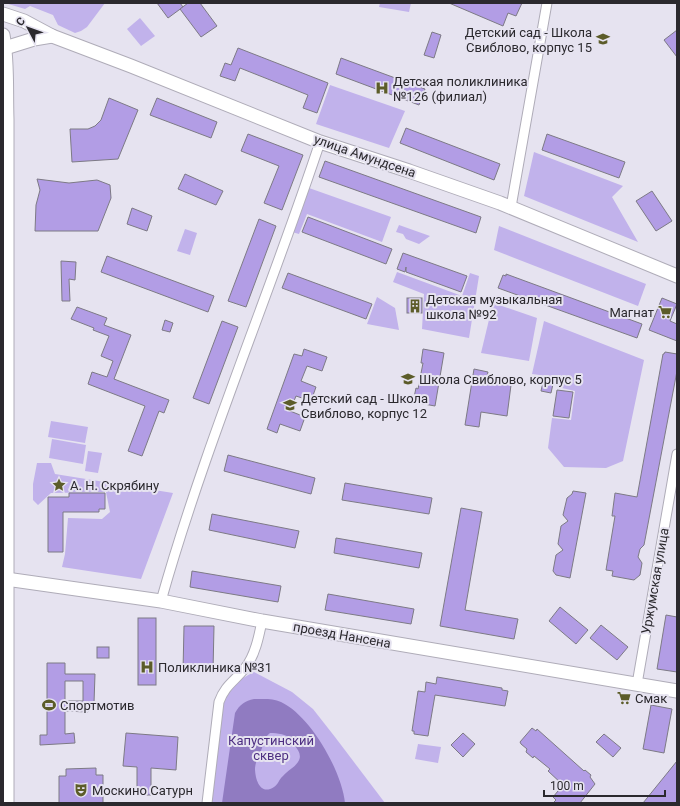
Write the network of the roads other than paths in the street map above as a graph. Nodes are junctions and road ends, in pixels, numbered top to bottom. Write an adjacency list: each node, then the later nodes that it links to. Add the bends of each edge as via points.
1 (547, 3): 7 (street)
2 (3, 14): 4 (street, улица Амундсена, via 24,21)
3 (3, 35): 5 (street)
4 (52, 36): 5 (street); 6 (street, улица Амундсена)
5 (5, 48): 9 (street)
6 (320, 142): 7 (street, улица Амундсена); 12 (street, via 200,476)
7 (511, 207): 8 (street, улица Амундсена)
8 (677, 276)
9 (5, 296): 11 (street)
10 (677, 454): 14 (street, Уржумская улица)
11 (6, 579): 12 (street, проезд Нансена); 16 (street)
12 (161, 601): 13 (street, проезд Нансена)
13 (262, 621): 14 (street, проезд Нансена); 17 (street, via 246,667 228,685 219,702)
14 (637, 684): 15 (street, проезд Нансена)
15 (677, 691)
16 (7, 803)
17 (207, 803)

